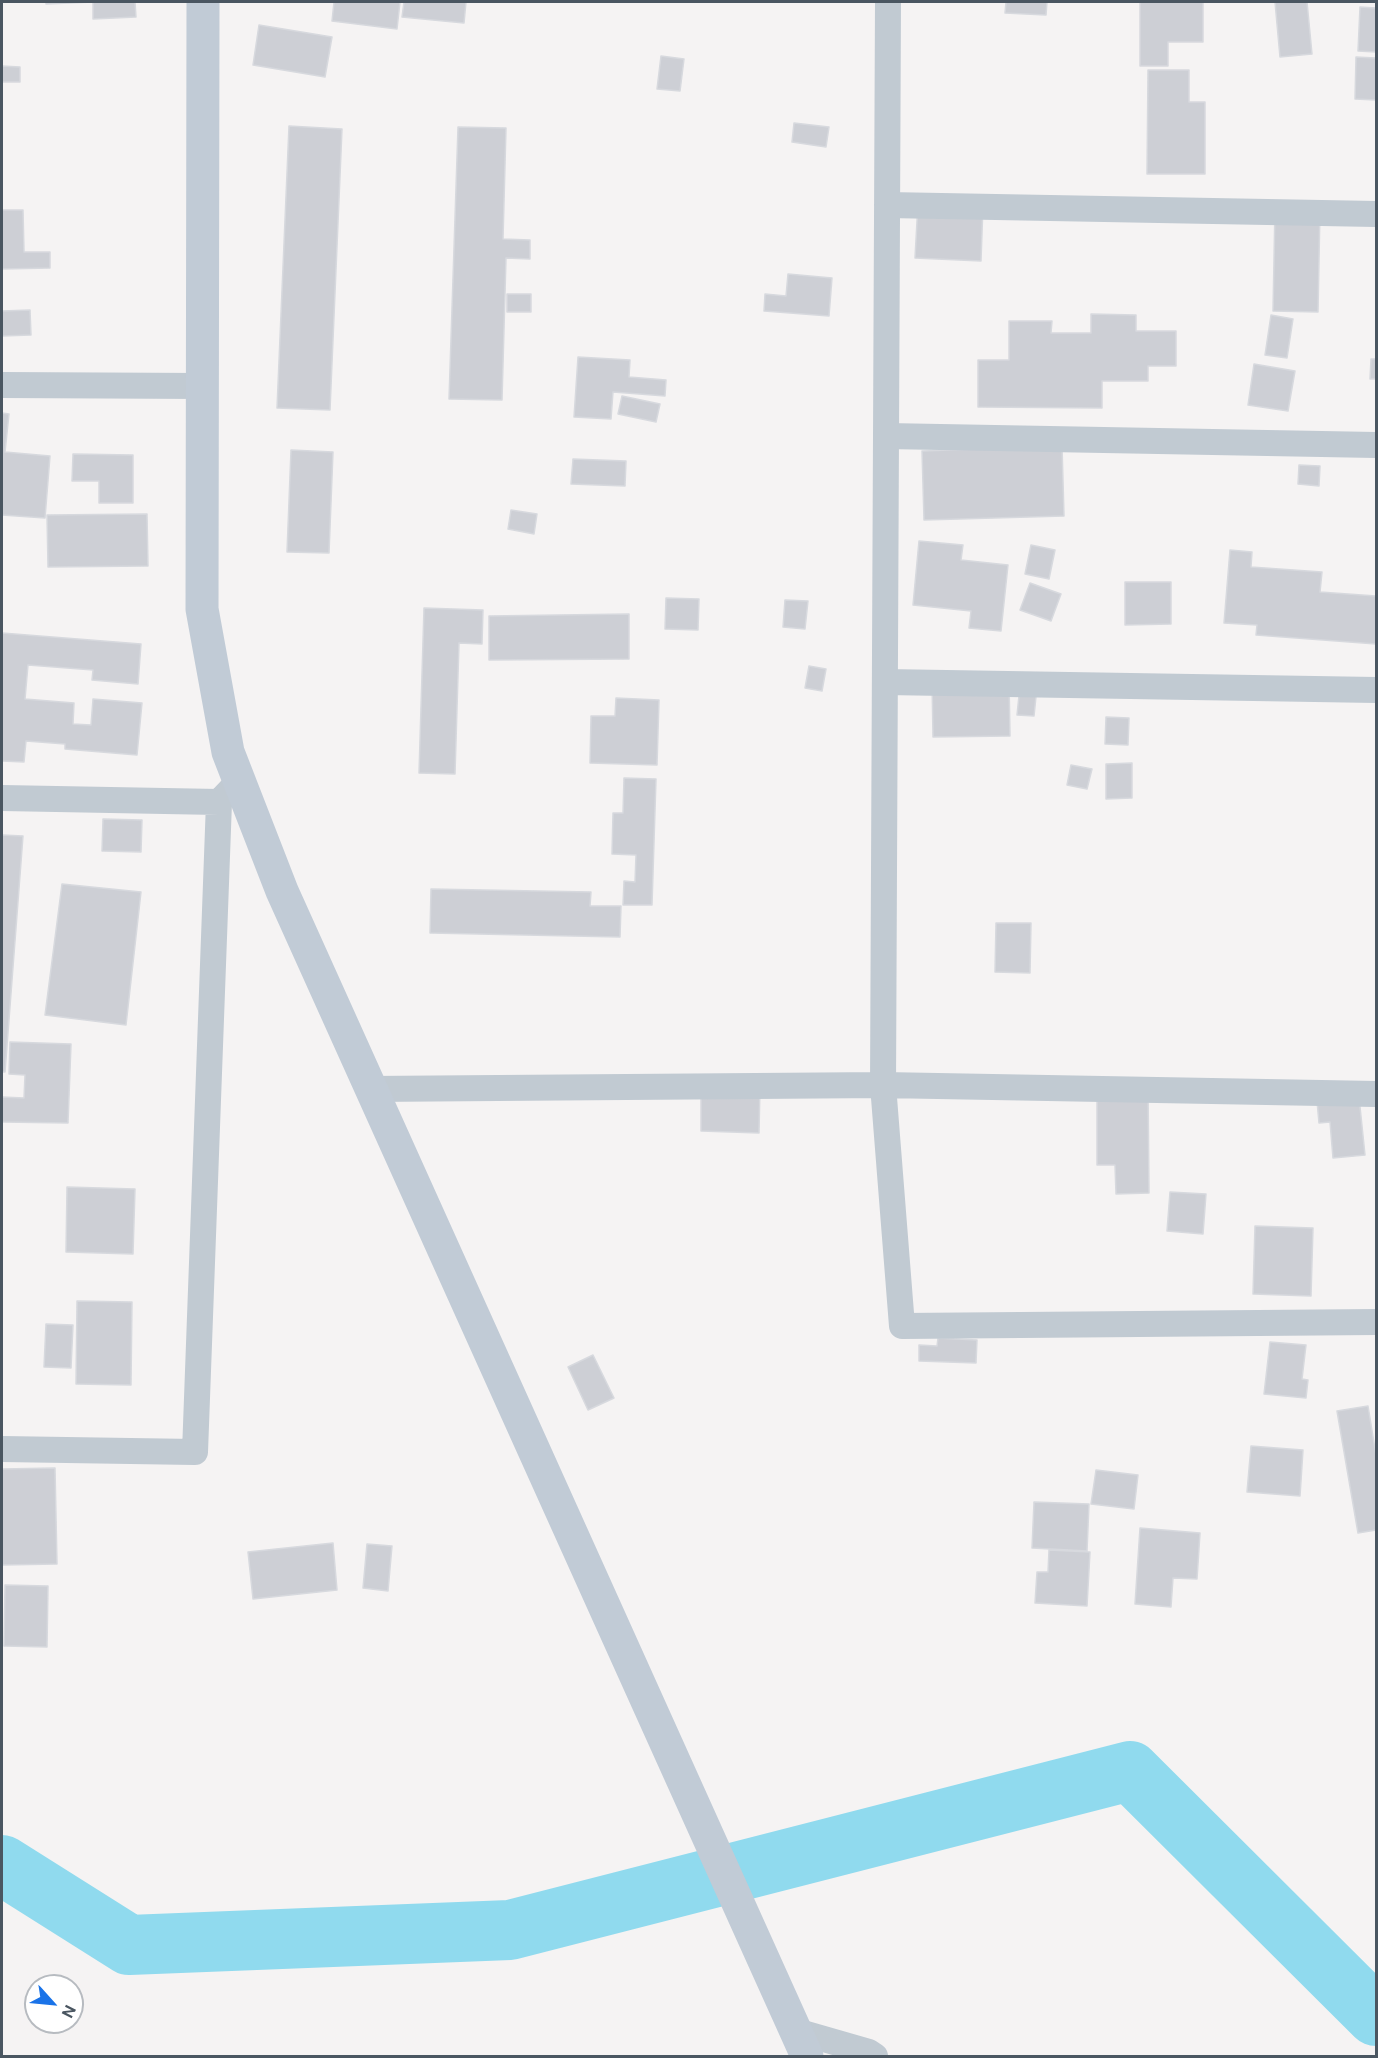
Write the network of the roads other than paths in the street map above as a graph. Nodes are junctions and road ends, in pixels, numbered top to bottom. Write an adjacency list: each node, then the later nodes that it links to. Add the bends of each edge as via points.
1 (203, 2): 6 (main road)
2 (888, 2): 3 (street)
3 (887, 205): 4 (street); 7 (street)
4 (1377, 214)
5 (2, 385): 6 (street)
6 (202, 386): 11 (main road, via 202,609 228,752)
7 (886, 436): 8 (street); 9 (street)
8 (1377, 445)
9 (885, 682): 10 (street); 13 (street)
10 (1377, 690)
11 (229, 791): 12 (street); 14 (main road, via 282,891); 17 (street, via 195,1452)
12 (2, 798)
13 (883, 1084): 14 (street); 15 (street); 16 (street, via 902,1326)
14 (370, 1089): 18 (main road)
15 (1377, 1094)
16 (1377, 1322)
17 (2, 1449)
18 (801, 2044): 19 (street)
19 (875, 2056)

